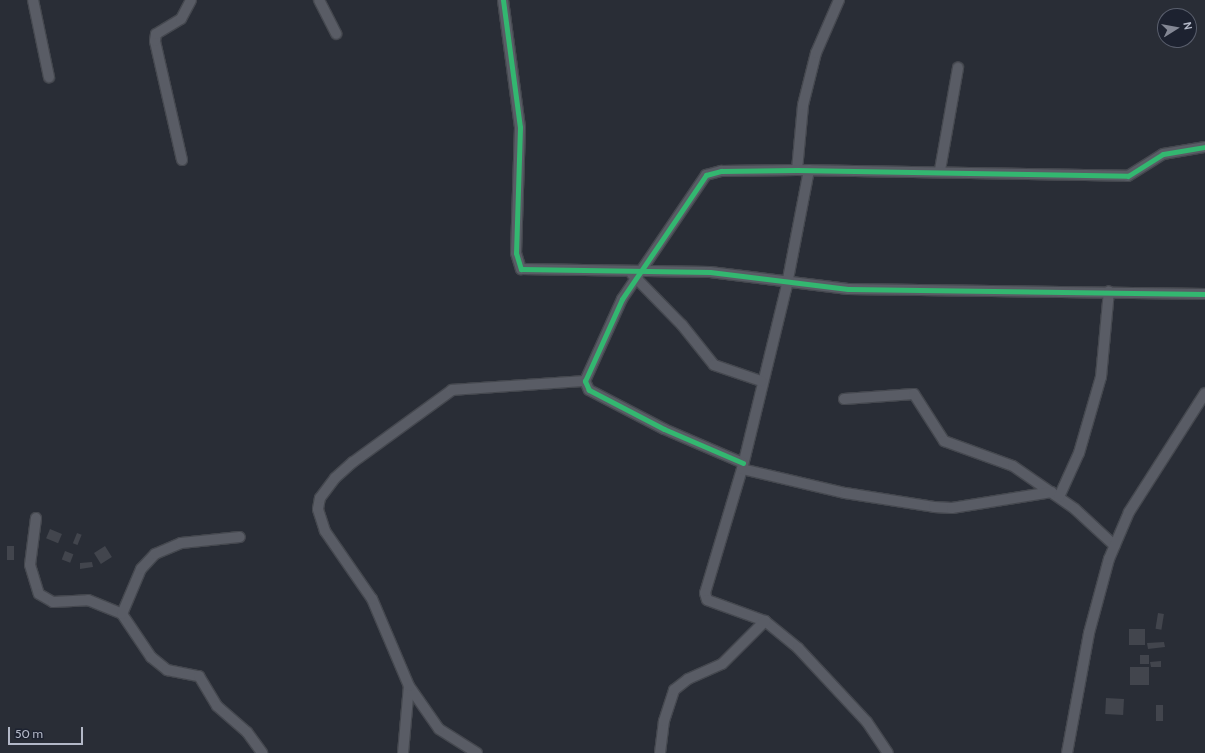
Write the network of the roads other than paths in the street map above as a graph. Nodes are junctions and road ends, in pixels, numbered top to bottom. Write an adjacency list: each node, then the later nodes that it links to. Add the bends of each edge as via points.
1 (33, 0): 8 (street)
2 (191, 0): 10 (street, via 181,19 156,34 155,41)
3 (319, 0): 6 (street)
4 (503, 0): 14 (street, via 520,127 516,197 518,266 524,270)
5 (839, 0): 11 (street, via 816,53 805,98)
6 (336, 34)
7 (958, 68): 13 (street)
8 (49, 77)
9 (1205, 147): 13 (street, via 1163,154 1128,176)
10 (182, 160)
11 (797, 170): 12 (street); 14 (street, via 721,171 706,175)
12 (809, 170): 13 (street); 15 (street)
13 (940, 170)
14 (635, 273): 15 (street, via 710,272); 18 (street); 19 (street, via 714,365)
15 (787, 283): 16 (street, via 848,289); 19 (street)
16 (1109, 291): 17 (street); 23 (street, via 1101,377 1080,453)
17 (1205, 294)
18 (584, 381): 22 (street, via 589,390); 29 (street, via 452,390 353,462 335,478 320,498 318,509 322,525 330,541 372,599)
19 (762, 381): 22 (street)
20 (1205, 393): 26 (street, via 1152,471 1129,512)
21 (844, 399): 23 (street, via 914,394 944,441 1005,461)
22 (742, 466): 23 (street, via 845,493 934,507 952,508); 28 (street, via 704,593 707,600)
23 (1055, 494): 26 (street)
24 (36, 518): 27 (street, via 30,565 38,594 53,602 88,600)
25 (240, 537): 27 (street, via 181,543 155,554 141,569)
26 (1115, 546): 35 (street, via 1089,633)
27 (122, 614): 30 (street, via 151,657 168,670 199,676 217,706 247,732)
28 (765, 621): 33 (street, via 715,670 688,679 674,690 664,721); 34 (street, via 821,672 867,722)
29 (409, 686): 31 (street); 32 (street, via 439,729)
30 (262, 753)
31 (403, 753)
32 (477, 753)
33 (660, 753)
34 (888, 753)
35 (1067, 753)

